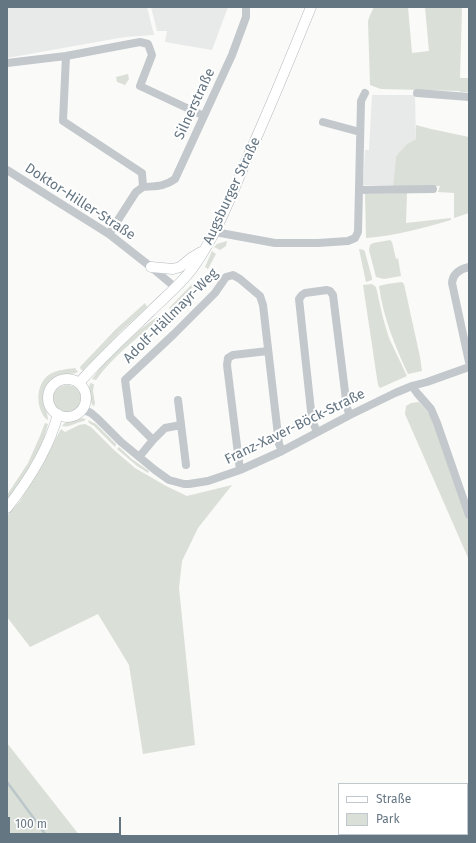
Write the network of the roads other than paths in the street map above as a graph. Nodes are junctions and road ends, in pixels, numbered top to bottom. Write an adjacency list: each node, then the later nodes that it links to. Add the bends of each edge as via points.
1 (246, 7): 8 (street, Silnerstraße, via 246,17 232,55)
2 (311, 7): 15 (main road, Augsburger Straße)
3 (66, 56): 4 (street); 8 (street, via 140,42 148,44 152,55 140,86); 12 (street, via 63,121 142,173)
4 (7, 63)
5 (417, 93): 7 (street)
6 (365, 94): 10 (street, via 361,101)
7 (469, 97)
8 (204, 116): 12 (street, Silnerstraße, via 175,179 168,184)
9 (323, 122): 10 (street)
10 (360, 132): 14 (street)
11 (7, 170): 16 (street, Doktor-Hiller-Straße)
12 (143, 187): 16 (street, via 136,192)
13 (433, 189): 14 (street)
14 (359, 190): 15 (street, via 358,232 355,238 318,243 274,243)
15 (215, 232): 17 (main road, Augsburger Straße)
16 (109, 234): 18 (street, Doktor-Hiller-Straße)
17 (205, 250): 18 (main road, via 173,269); 20 (main road, Augsburger Straße)
18 (152, 267): 20 (street, Doktor-Hiller-Straße)
19 (469, 267): 22 (street, via 457,271 452,283)
20 (176, 288): 24 (main road, Augsburger Straße)
21 (268, 351): 32 (street, Adolf-Hällmayr-Weg, via 260,296 240,278 233,275 226,277 215,293 125,380 130,417); 33 (street, Adolf-Hällmayr-Weg, via 279,444); 36 (street, via 233,355 228,358)
22 (469, 362)
23 (469, 366): 25 (street, Franz-Xaver-Böck-Straße)
24 (79, 383): 27 (main road, via 86,398); 28 (main road, via 67,379 56,382 51,387 48,399)
25 (412, 386): 29 (street, Franz-Xaver-Böck-Straße); 38 (street, via 431,409)
26 (178, 400): 30 (street)
27 (82, 409): 28 (main road, via 71,416); 34 (street, Franz-Xaver-Böck-Straße, via 91,413)
28 (58, 414): 37 (main road, via 48,442 30,477)
29 (350, 415): 31 (street, Franz-Xaver-Böck-Straße); 31 (street, via 333,295 327,290 305,293 299,299 312,420)
30 (181, 425): 32 (street, via 165,428); 35 (street)
31 (318, 432): 33 (street, Franz-Xaver-Böck-Straße)
32 (153, 440): 34 (street)
33 (282, 451): 36 (street, Franz-Xaver-Böck-Straße)
34 (139, 456): 36 (street, Franz-Xaver-Böck-Straße, via 169,480 184,484 208,481)
35 (186, 465)
36 (240, 470)
37 (7, 508)
38 (469, 515)

